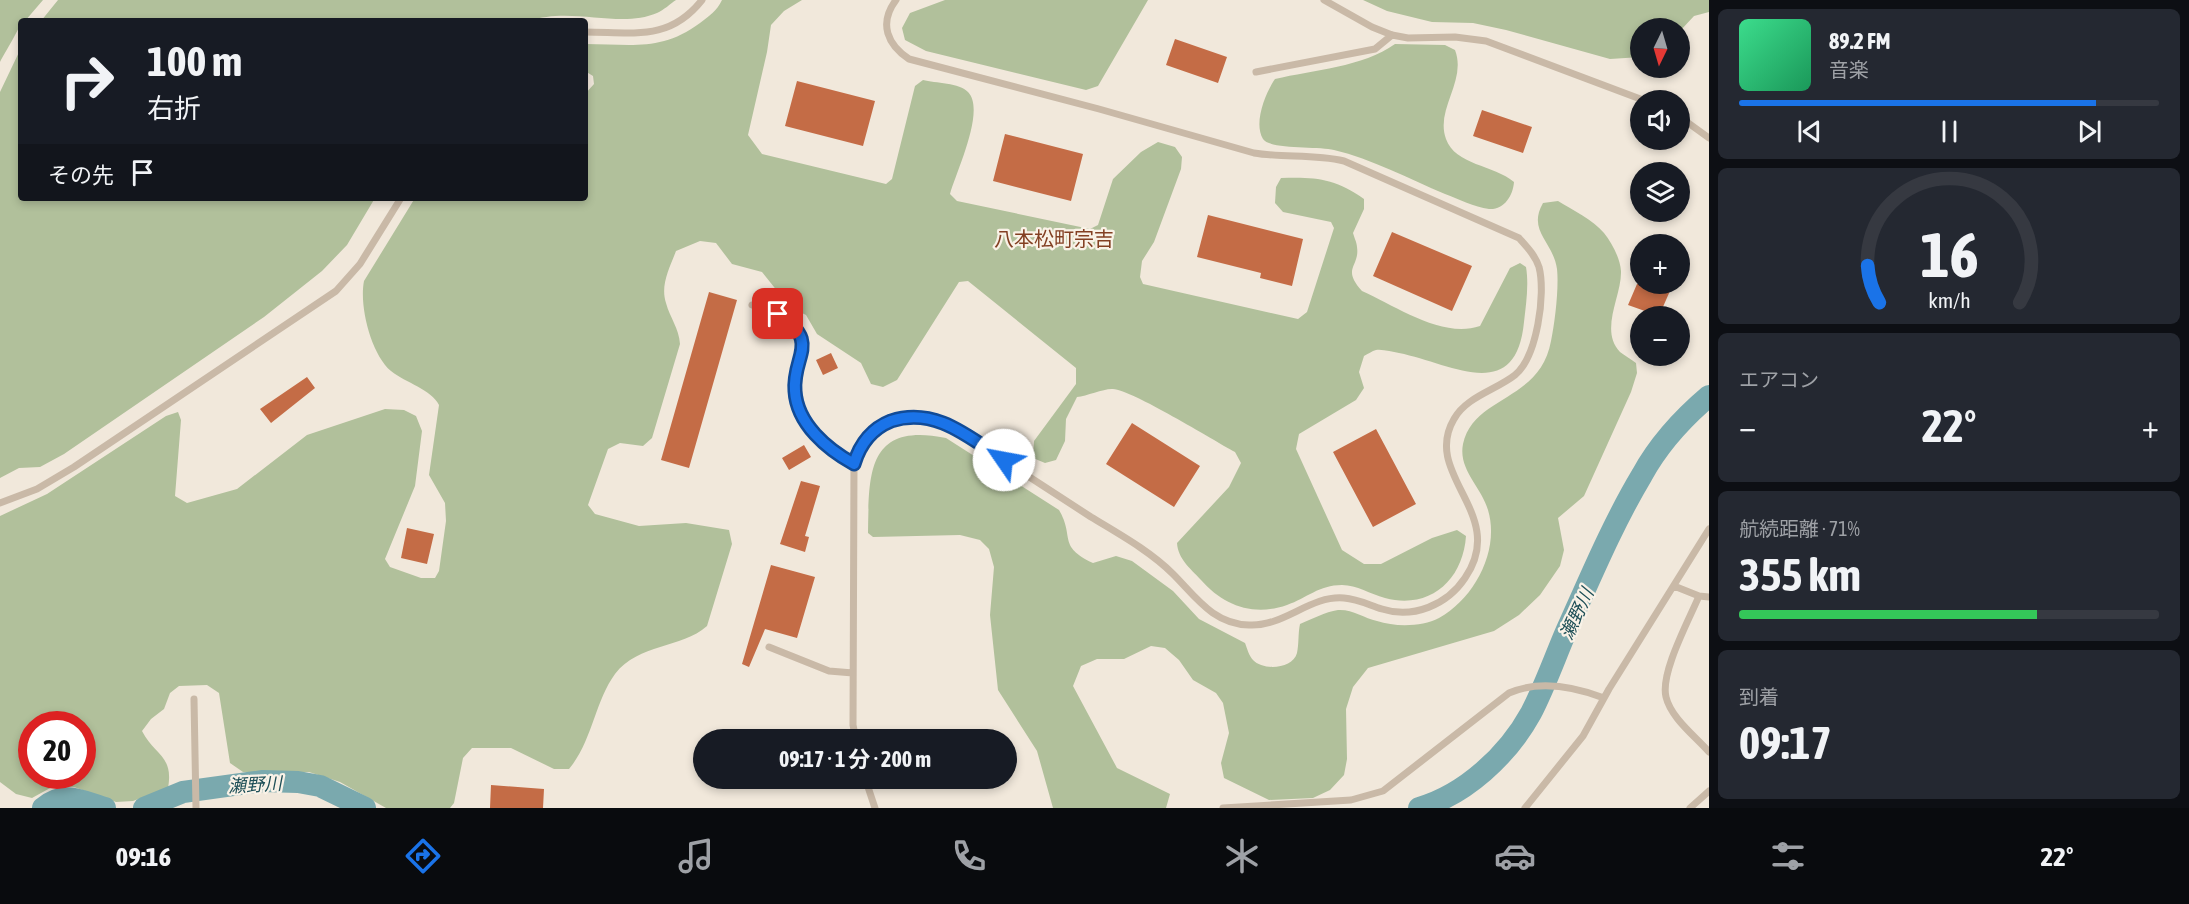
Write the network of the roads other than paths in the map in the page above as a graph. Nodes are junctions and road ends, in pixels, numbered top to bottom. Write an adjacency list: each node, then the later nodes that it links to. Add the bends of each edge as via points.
1 (702, 0): 4 (lane, via 691,14 668,27 632,34)
2 (896, 0): 12 (lane, via 888,21 888,38 894,49 909,59 1254,153 1344,161 1519,238 1532,251 1541,285 1529,356 1517,374 1465,406 1454,419 1446,456 1475,516 1479,538 1465,579 1445,599 1426,609 1403,613 1341,597 1320,601 1272,623 1231,622 1213,615 1154,557 948,424 928,417 904,417 882,424 862,443)
3 (1324, 0): 5 (lane)
4 (588, 32)
5 (1392, 35): 6 (lane, via 1375,49); 7 (lane, via 1486,40)
6 (1256, 72)
7 (1630, 95)
8 (1690, 124): 9 (lane)
9 (1709, 138)
10 (399, 201): 13 (lane, via 360,264 336,291 74,467 37,489)
11 (753, 305): 12 (lane, via 795,325 802,349 794,390 798,405 820,441)
12 (854, 464): 19 (lane)
13 (0, 503)
14 (1709, 529): 15 (lane)
15 (1674, 586): 16 (lane); 20 (lane)
16 (1699, 596): 17 (lane); 23 (lane, via 1665,680 1666,698 1674,713)
17 (1709, 597)
18 (769, 647): 19 (lane, via 829,671)
19 (853, 674): 22 (lane)
20 (1604, 698): 28 (lane, via 1579,689 1526,686 1509,693 1383,791 1351,800); 29 (lane, via 1583,736)
21 (194, 699): 26 (lane)
22 (856, 729)
23 (1709, 752)
24 (869, 789): 27 (lane)
25 (1709, 791): 30 (lane)
26 (196, 808)
27 (875, 808)
28 (1223, 808)
29 (1525, 808)
30 (1690, 808)

